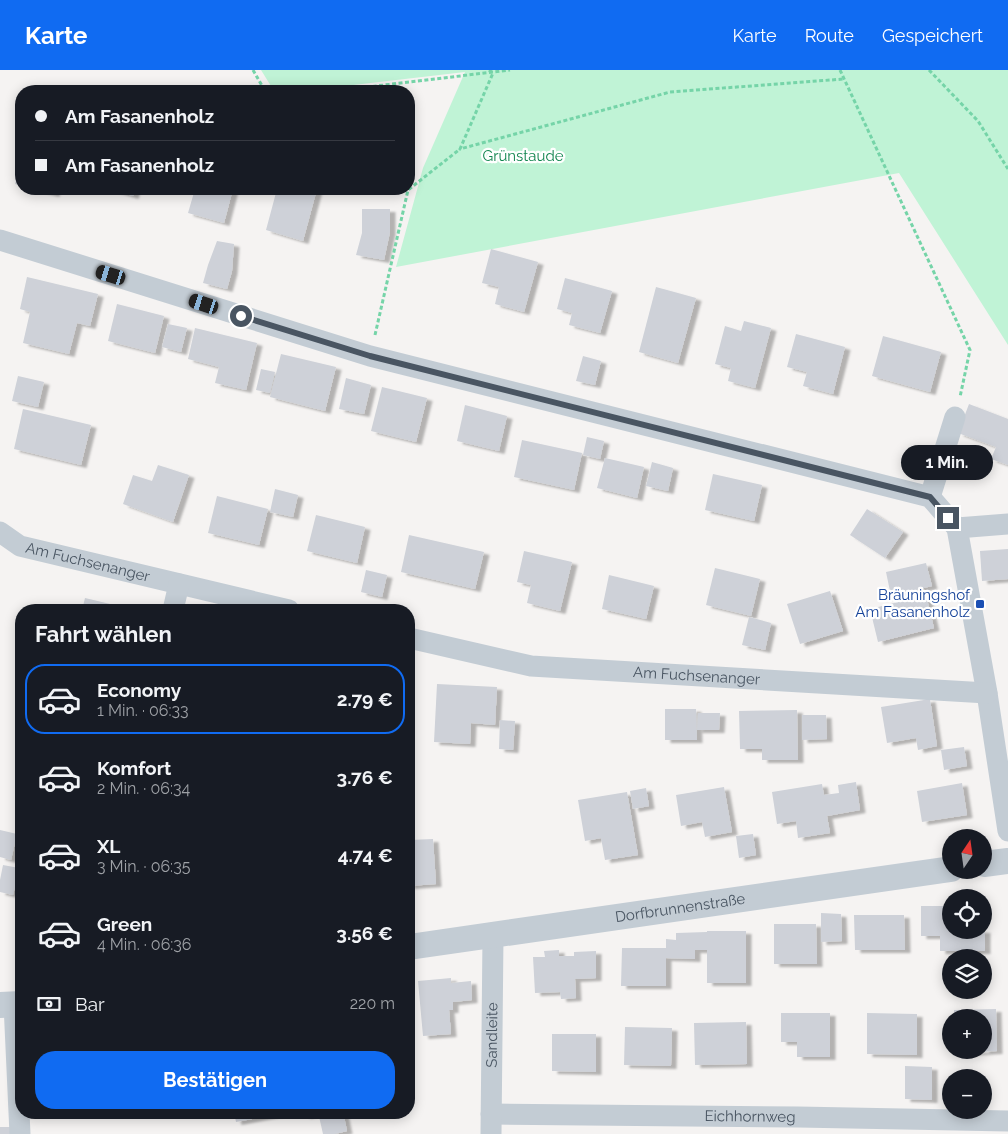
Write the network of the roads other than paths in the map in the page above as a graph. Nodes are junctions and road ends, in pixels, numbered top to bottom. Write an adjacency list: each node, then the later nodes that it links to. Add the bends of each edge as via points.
1 (0, 240): 3 (street, via 370,356)
2 (956, 417): 3 (street)
3 (930, 497): 5 (street)
4 (1008, 524): 5 (street)
5 (958, 528): 11 (street)
6 (0, 532): 7 (street, Am Fuchsenanger, via 20,546)
7 (179, 584): 8 (street); 9 (street, Am Fuchsenanger)
8 (174, 604)
9 (264, 604)
10 (415, 639): 11 (street, Am Fuchsenanger, via 531,666)
11 (987, 693): 12 (street)
12 (1008, 831)
13 (1008, 861): 14 (street)
14 (992, 863)
15 (942, 870): 16 (street, Dorfbrunnenstraße)
16 (493, 936): 17 (street, Dorfbrunnenstraße); 22 (street, Sandleite)
17 (415, 946)
18 (12, 1004): 19 (street)
19 (15, 1053)
20 (19, 1119): 23 (street)
21 (1008, 1121): 22 (street, Eichhornweg, via 808,1117)
22 (491, 1124)
23 (20, 1134)

